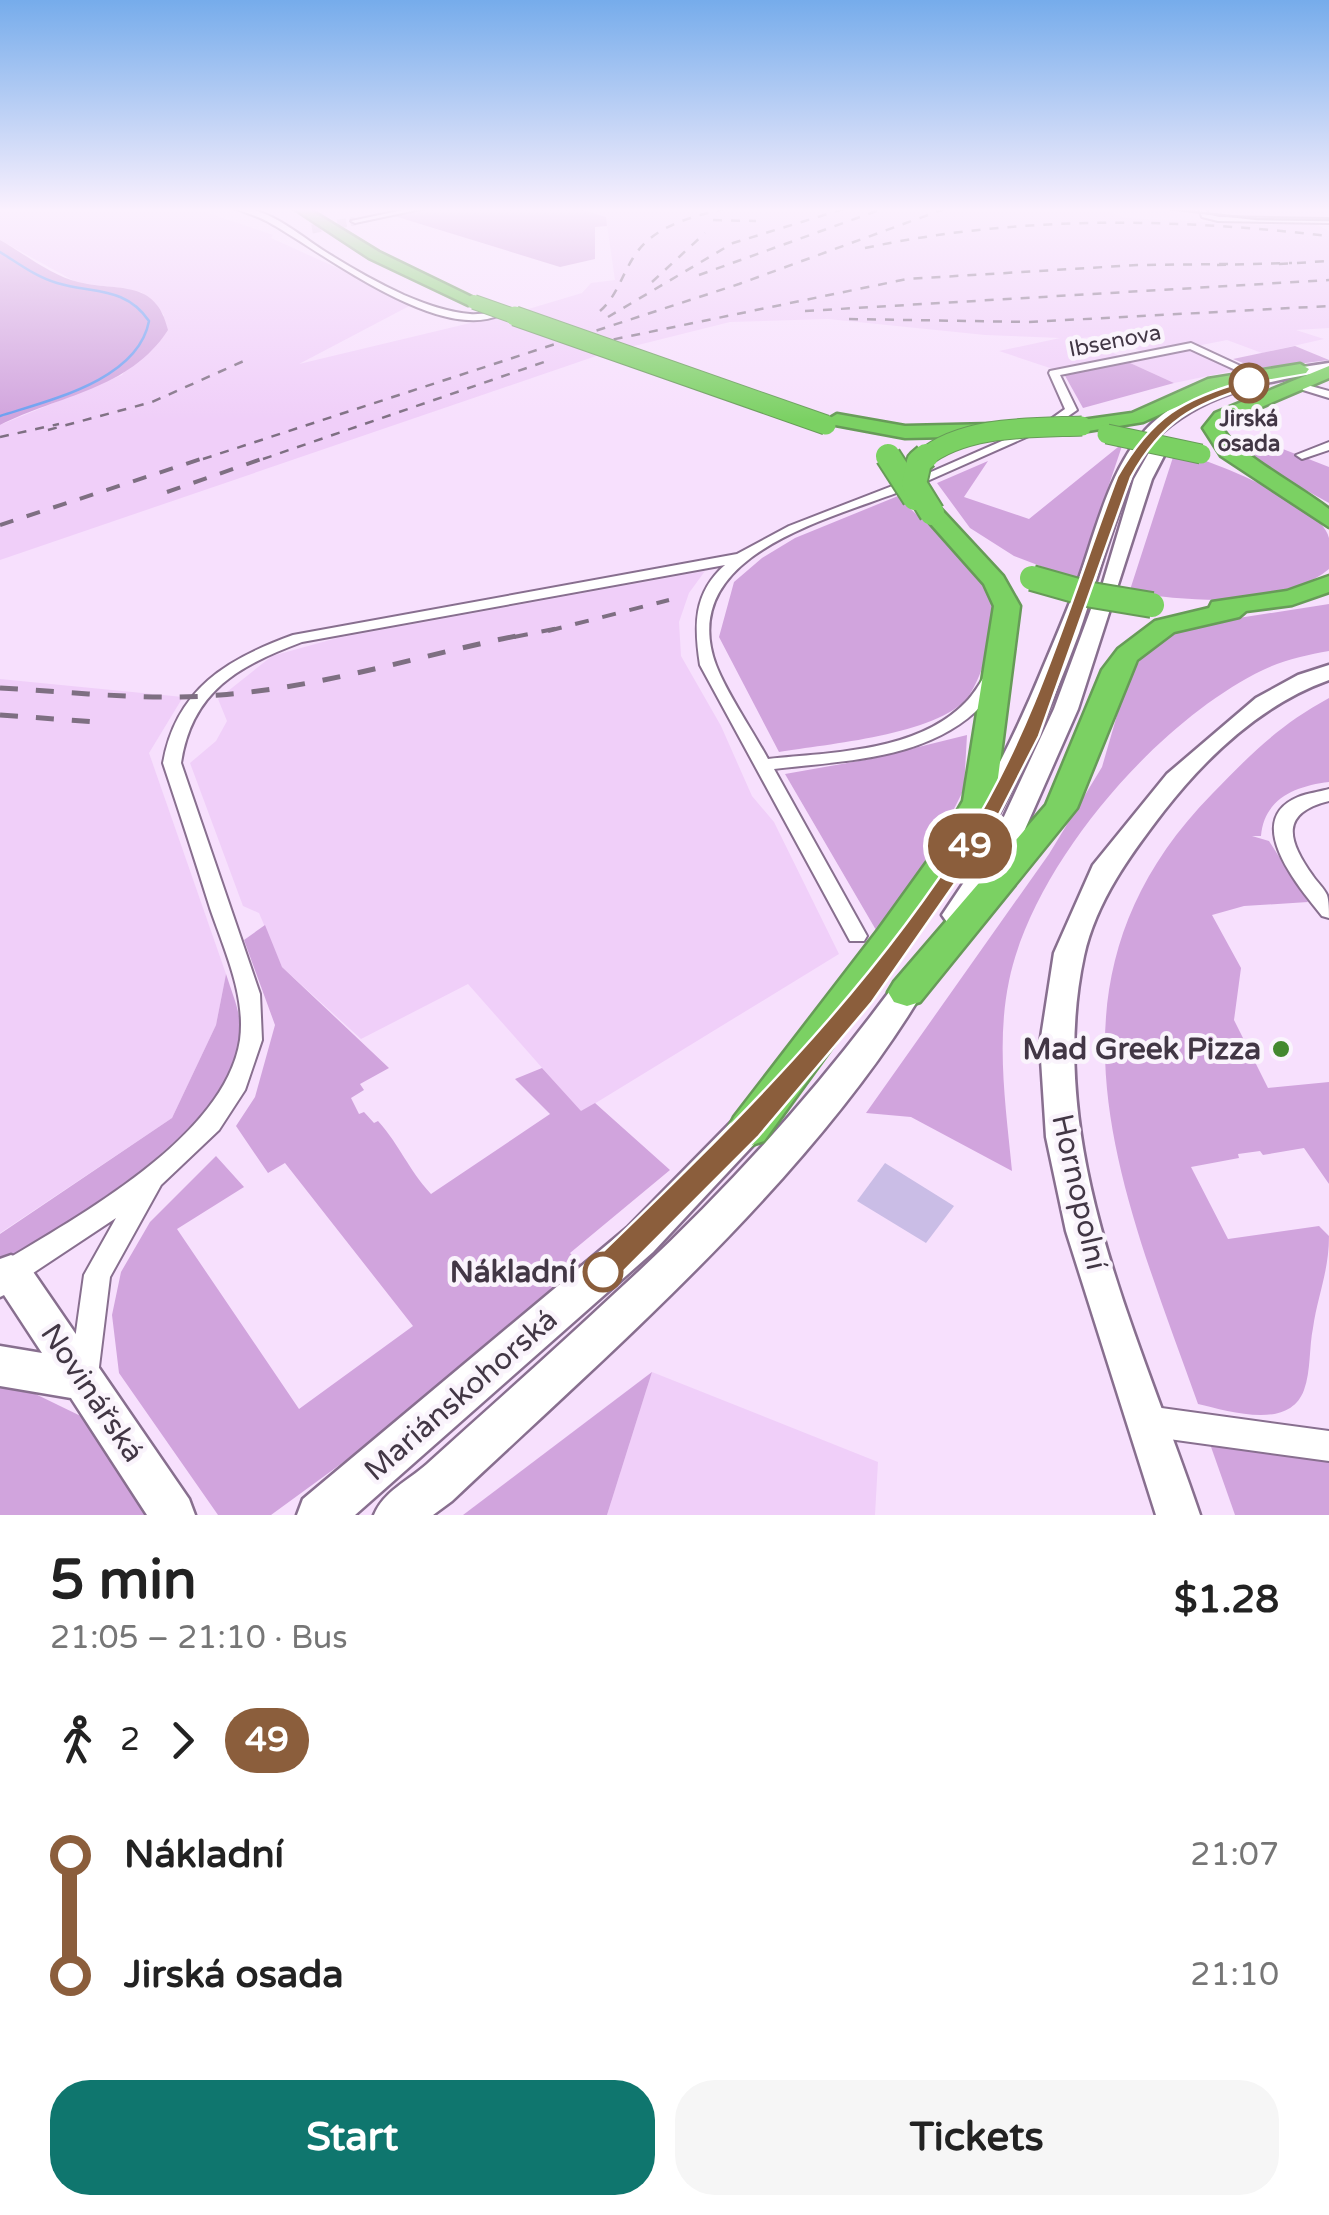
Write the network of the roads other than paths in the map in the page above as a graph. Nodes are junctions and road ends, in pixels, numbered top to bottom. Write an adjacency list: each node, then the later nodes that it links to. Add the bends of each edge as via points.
1 (371, 279): 4 (street, via 464,319)
2 (427, 279): 4 (highway)
3 (435, 279): 4 (highway)
4 (485, 305): 11 (highway, bridge, via 856,425); 17 (highway, bridge, via 864,438 888,456 906,490)
5 (1329, 368): 6 (highway); 15 (highway, via 1214,424 1221,446); 22 (main road, Mariánskohorská, via 1227,400 1154,441)
6 (1257, 376): 9 (street, Ibsenova, via 1191,346 1054,373 1072,410); 10 (highway, via 1196,389 1136,418)
7 (1307, 388): 8 (street)
8 (1329, 395)
9 (1050, 424)
10 (1082, 429): 11 (highway, bridge); 15 (highway, bridge, via 1202,454)
11 (1022, 432): 14 (street); 17 (highway, bridge, via 962,438 924,456 913,476)
12 (1329, 446): 13 (street)
13 (1302, 455)
14 (921, 479)
15 (1283, 486): 18 (highway); 19 (highway)
16 (900, 488): 20 (street, via 786,532)
17 (932, 512): 23 (highway, bridge, via 983,554 1032,578 1092,595); 24 (highway, via 946,537 1004,593 1008,619)
18 (1329, 512)
19 (1329, 520)
20 (742, 558): 26 (street, via 708,596 702,630 708,665); 32 (street, via 298,638 257,652 202,694 172,740 172,763 250,994 254,1031 242,1070 211,1122)
21 (1314, 592): 23 (highway)
22 (1094, 594): 30 (main road, Mariánskohorská, via 1066,709 1008,836); 31 (main road, Mariánskohorská, via 977,836 886,969)
23 (1231, 608): 30 (highway, via 1158,629 1129,650 1060,808)
24 (999, 662): 26 (street, via 983,694 946,727 912,740); 31 (highway, via 979,800 891,939)
25 (1329, 672): 36 (main road, Hornopolní, via 1250,712 1148,808 1096,878 1068,951 1056,1054 1064,1150)
26 (763, 766): 29 (street)
27 (1329, 794): 28 (street, via 1288,811 1282,824 1288,858)
28 (1329, 911)
29 (856, 936)
30 (907, 992): 40 (main road, Mariánskohorská, via 814,1113 676,1261)
31 (748, 1129): 38 (main road, Mariánskohorská, via 640,1240)
32 (152, 1180): 33 (street); 35 (street, via 98,1274)
33 (6, 1276): 35 (main road, Novinářská)
34 (0, 1366): 35 (main road)
35 (84, 1380): 39 (main road, Novinářská)
36 (1146, 1421): 37 (street); 41 (main road, Hornopolní)
37 (1329, 1446)
38 (336, 1502)
39 (173, 1515)
40 (396, 1515)
41 (1178, 1515)

